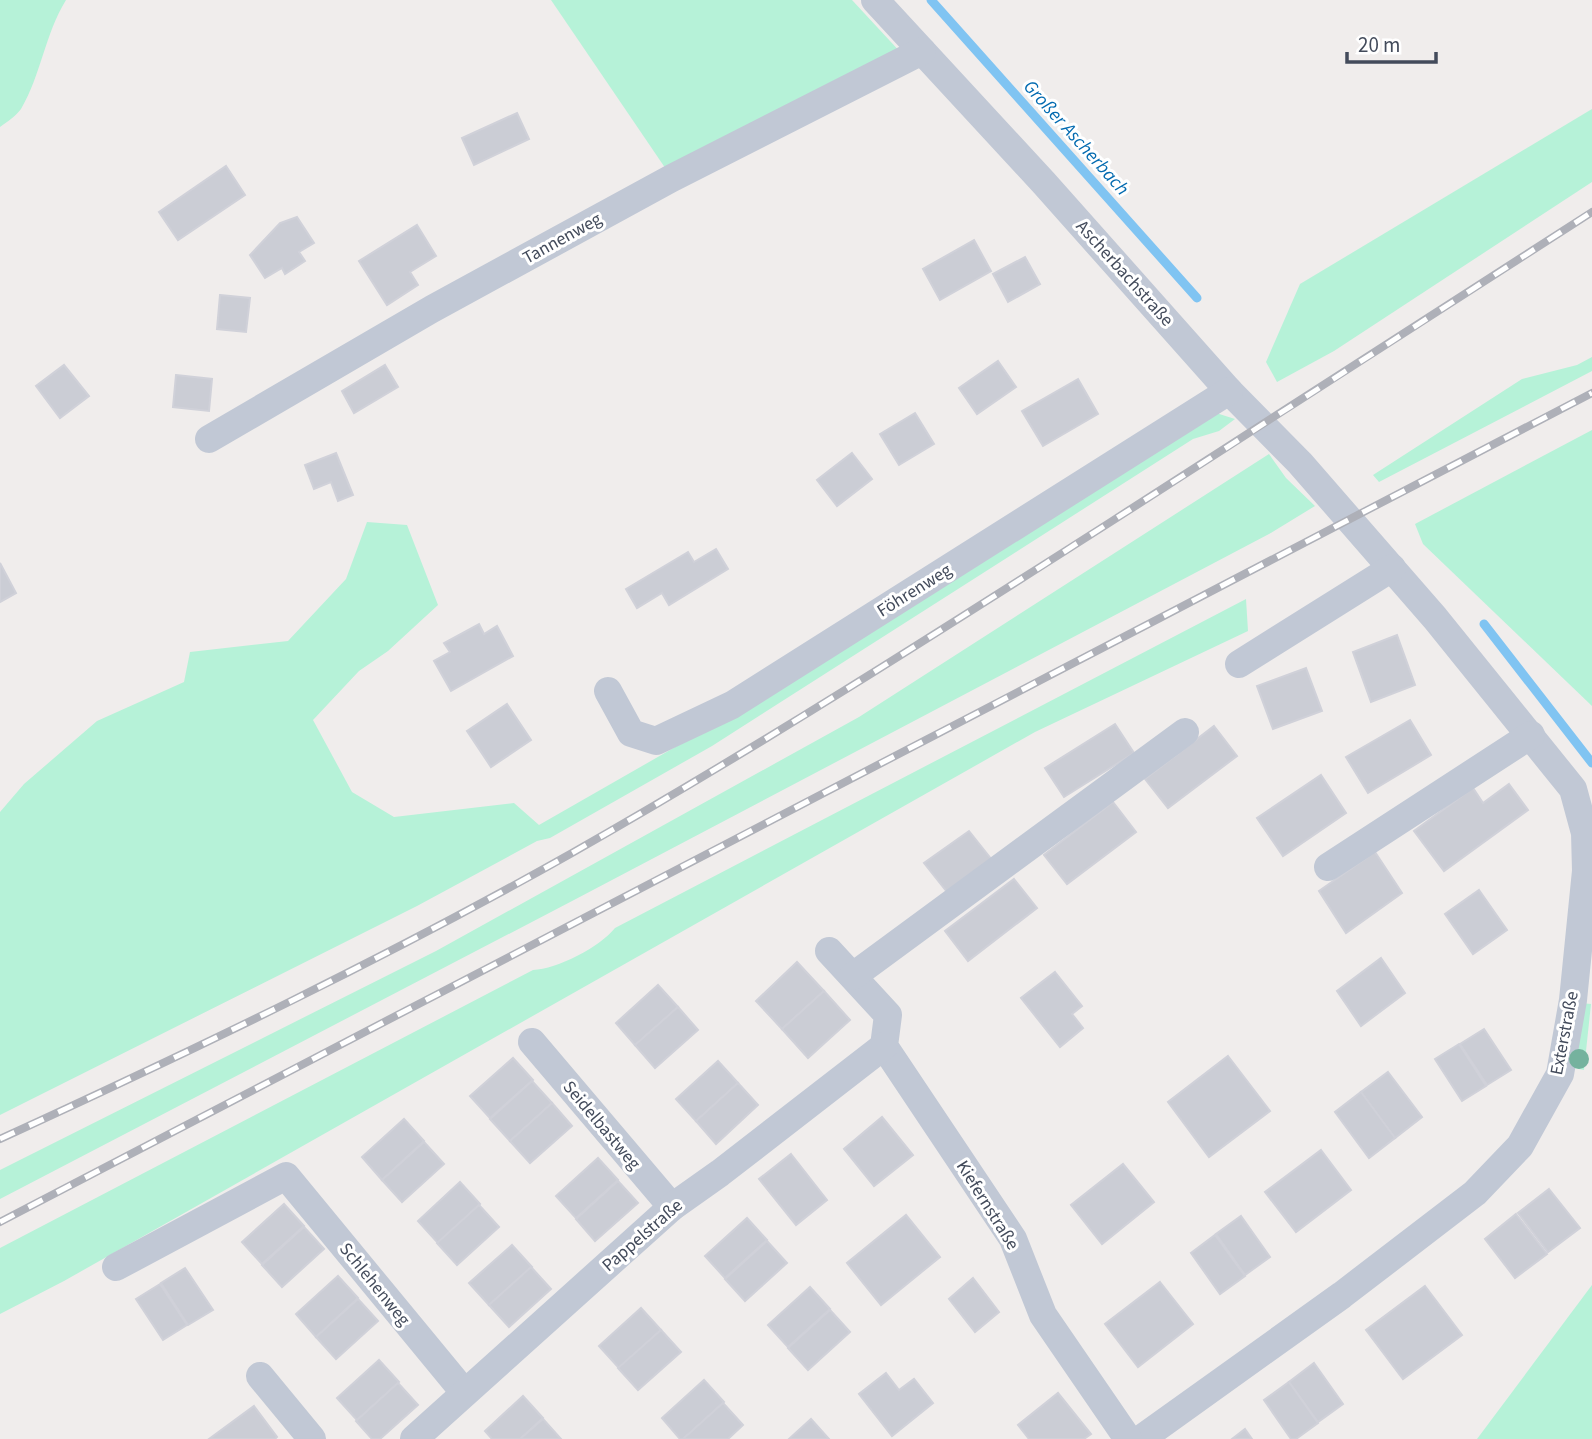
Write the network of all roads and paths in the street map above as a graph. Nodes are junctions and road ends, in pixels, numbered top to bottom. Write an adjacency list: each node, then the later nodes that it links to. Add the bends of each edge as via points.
1 (875, 0): 2 (street, Ascherbachstraße)
2 (922, 51): 3 (street, Ascherbachstraße); 4 (street, Tannenweg, via 672,178 432,309)
3 (1229, 391): 5 (street, Ascherbachstraße, via 1284,445); 7 (street, Föhrenweg, via 732,705 656,741 631,733)
4 (209, 439)
5 (1383, 558): 6 (street); 9 (street, Exterstraße)
6 (1239, 664)
7 (608, 691)
8 (1185, 732): 13 (street)
9 (1531, 735): 10 (street, Exterstraße, via 1573,789); 11 (street)
10 (1589, 830): 23 (street, Exterstraße, via 1573,1000 1560,1074 1520,1146 1475,1193)
11 (1328, 867)
12 (829, 951): 13 (street)
13 (853, 976): 15 (street, via 888,1015)
14 (532, 1042): 16 (street, Seidelbastweg)
15 (884, 1046): 16 (street, Pappelstraße); 22 (street, Kiefernstraße, via 1013,1239 1043,1315)
16 (672, 1207): 19 (street, Pappelstraße)
17 (116, 1267): 19 (street, Schlehenweg, via 286,1176)
18 (260, 1376): 20 (street)
19 (464, 1392): 21 (street, Pappelstraße)
20 (312, 1439)
21 (414, 1439)
22 (1128, 1439)
23 (1141, 1439)

